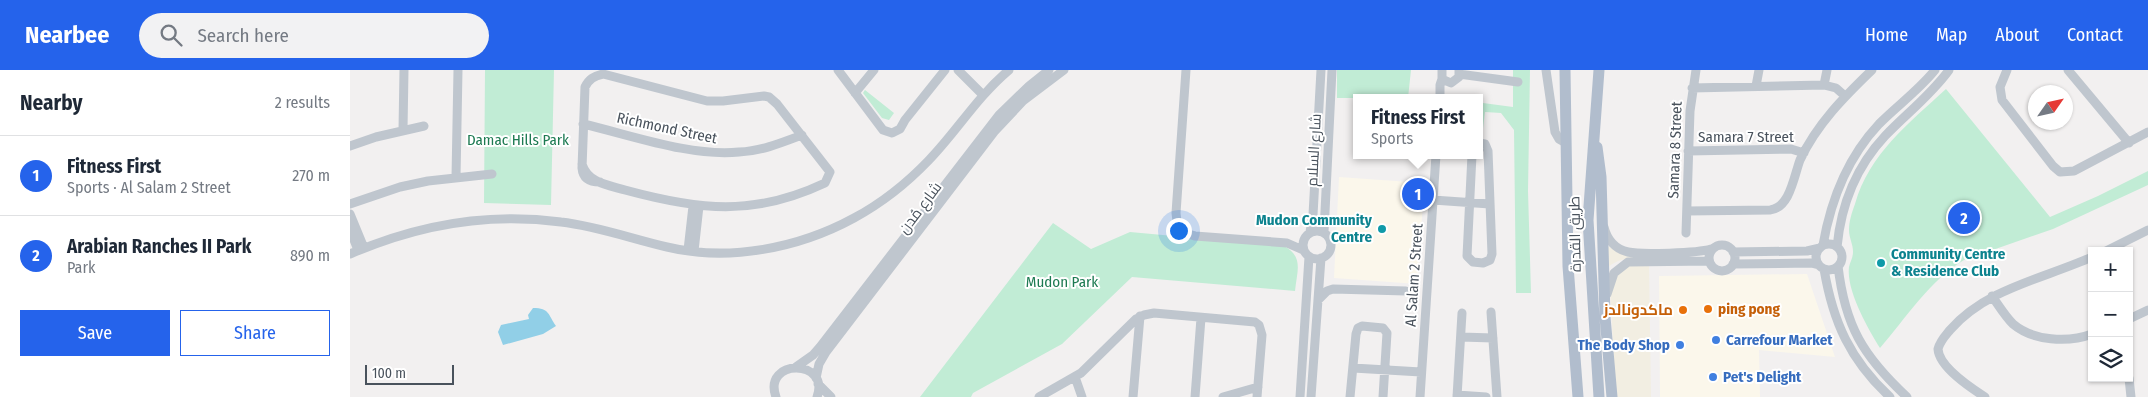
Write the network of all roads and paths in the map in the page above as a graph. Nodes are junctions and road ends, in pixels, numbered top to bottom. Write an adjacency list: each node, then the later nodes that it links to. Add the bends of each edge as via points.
1 (404, 70): 37 (street)
2 (458, 70): 50 (street)
3 (838, 70): 32 (street)
4 (874, 70): 32 (street)
5 (945, 70): 32 (street, via 905,120 892,127 878,122)
6 (958, 70): 31 (street)
7 (966, 70): 31 (street)
8 (1009, 70): 31 (street)
9 (1049, 70): 96 (street, شارع مُدن, via 995,120 820,347)
10 (1064, 70): 101 (street, شارع مُدن, via 1024,101 994,132 826,352 819,364)
11 (1186, 70): 64 (street, via 1176,213 1180,229 1196,236)
12 (1321, 70): 63 (street, شارع السلام, via 1313,215)
13 (1332, 70): 61 (street, شارع السلام)
14 (1546, 70): 41 (street, via 1555,132)
15 (1565, 70): 41 (main road, طريق القدرة)
16 (1599, 70): 38 (main road, طريق القدرة)
17 (1696, 70): 30 (street, Samara 8 Street)
18 (1759, 70): 29 (street)
19 (1827, 70): 28 (street)
20 (1872, 70): 34 (street)
21 (1949, 70): 66 (street, via 1884,137 1861,168 1842,210)
22 (2006, 70): 42 (street, via 1996,93 2000,102 2060,172 2074,171)
23 (2068, 70): 42 (street)
24 (1459, 72): 26 (street, via 1454,82); 27 (street)
25 (1932, 72): 65 (street, via 1879,124 1859,149 1840,182)
26 (1444, 77): 33 (street)
27 (1518, 82)
28 (1824, 84): 29 (street); 34 (street)
29 (1756, 86): 30 (street)
30 (1692, 88): 45 (street, Samara 8 Street)
31 (985, 92): 68 (street, via 930,160 888,197 854,218 810,237 764,249)
32 (855, 93)
33 (1440, 94)
34 (1845, 96): 46 (street, via 1822,123)
35 (583, 124): 40 (street, Richmond Street, via 688,149 722,153 757,150); 40 (street, via 585,87 589,80 603,74 707,101 769,97); 55 (street, via 582,164 589,176 664,200)
36 (424, 126): 37 (street)
37 (403, 130): 44 (street)
38 (1593, 132): 56 (main road, via 1600,165); 122 (main road, طريق القدرة, via 1589,245)
39 (2148, 132): 42 (street)
40 (802, 135): 55 (street, via 828,168 830,176 826,183 771,202 747,206)
41 (1566, 143): 121 (main road, طريق القدرة, via 1568,266)
42 (2129, 143)
43 (1483, 144): 54 (street, via 1488,148)
44 (350, 146)
45 (1688, 151): 46 (street, Samara 7 Street, via 1794,149); 57 (street, Samara 8 Street)
46 (1804, 153): 57 (street, via 1780,208)
47 (1436, 159): 51 (street, Al Salam 2 Street)
48 (1472, 159): 52 (street)
49 (492, 174): 50 (street)
50 (456, 177): 53 (street, via 400,187)
51 (1433, 200): 52 (street); 99 (street, Al Salam 2 Street)
52 (1469, 203): 54 (street); 54 (street, via 1467,256 1476,262 1487,262 1491,257)
53 (350, 204)
54 (1490, 204)
55 (696, 206): 68 (street)
56 (1601, 209): 69 (street, via 1607,237 1628,252); 91 (main road)
57 (1687, 211): 62 (street, Samara 8 Street)
58 (350, 214): 70 (street)
59 (350, 230): 70 (street)
60 (2148, 230): 67 (street)
61 (1324, 232): 63 (street); 75 (street, via 1331,244)
62 (1686, 232)
63 (1307, 235): 64 (street); 73 (street)
64 (1287, 243): 73 (street)
65 (1822, 246): 66 (street, via 1830,244); 72 (street, via 1811,251); 82 (street, via 1816,258)
66 (1837, 247): 81 (street, via 1842,258)
67 (2114, 247)
68 (691, 250): 70 (street, via 670,248 586,226 513,218 440,225)
69 (1711, 250): 71 (street, via 1722,245); 77 (street)
70 (357, 251)
71 (1733, 252): 74 (street); 78 (street)
72 (1783, 252): 74 (street); 80 (street)
73 (1306, 253): 75 (street); 114 (street)
74 (1754, 253): 79 (street)
75 (1321, 258): 85 (street)
76 (2088, 259): 84 (street)
77 (1709, 261): 78 (street, via 1719,270 1726,270); 91 (street, via 1628,262 1614,273 1609,283)
78 (1733, 264): 79 (street)
79 (1755, 264): 80 (street)
80 (1783, 264): 82 (street, via 1811,263)
81 (1838, 266): 82 (street, via 1829,270); 125 (street, via 1841,297 1853,329 1870,358)
82 (1822, 267): 124 (street, via 1842,334 1862,366)
83 (1406, 291): 85 (street, via 1333,288)
84 (1992, 296): 93 (street, via 2005,316 2024,331 2058,339); 126 (street, via 1936,343 1934,351 1936,359)
85 (1318, 300): 115 (street)
86 (2148, 310): 90 (street)
87 (1491, 312): 95 (street)
88 (1462, 313): 94 (street)
89 (1140, 316): 92 (street, via 1154,313); 100 (street); 110 (street)
90 (2133, 316)
91 (1606, 317): 123 (main road)
92 (1201, 318): 103 (street, via 1259,325 1262,335); 111 (street)
93 (2088, 335)
94 (1460, 338): 95 (street); 105 (street)
95 (1493, 338): 120 (street)
96 (796, 367): 101 (street, via 810,372); 104 (street, شارع مُدن, via 789,368 778,377)
97 (1353, 368): 98 (street); 98 (street, via 1356,331 1366,326 1383,328 1387,332); 116 (street)
98 (1385, 370): 99 (street); 117 (street)
99 (1421, 372): 118 (street, Al Salam 2 Street)
100 (1075, 377): 108 (street); 109 (street)
101 (817, 381): 106 (street, شارع مُدن); 107 (street)
102 (2129, 382): 127 (street)
103 (1258, 387): 112 (street); 113 (street)
104 (775, 396)
105 (1457, 396): 119 (street)
106 (817, 397)
107 (831, 397)
108 (1039, 397)
109 (1082, 397)
110 (1133, 397)
111 (1195, 397)
112 (1223, 397)
113 (1257, 397)
114 (1300, 397)
115 (1311, 397)
116 (1350, 397)
117 (1382, 397)
118 (1420, 397)
119 (1486, 397)
120 (1497, 397)
121 (1578, 397)
122 (1599, 397)
123 (1612, 397)
124 (1890, 397)
125 (1907, 397)
126 (1985, 397)
127 (2131, 397)

